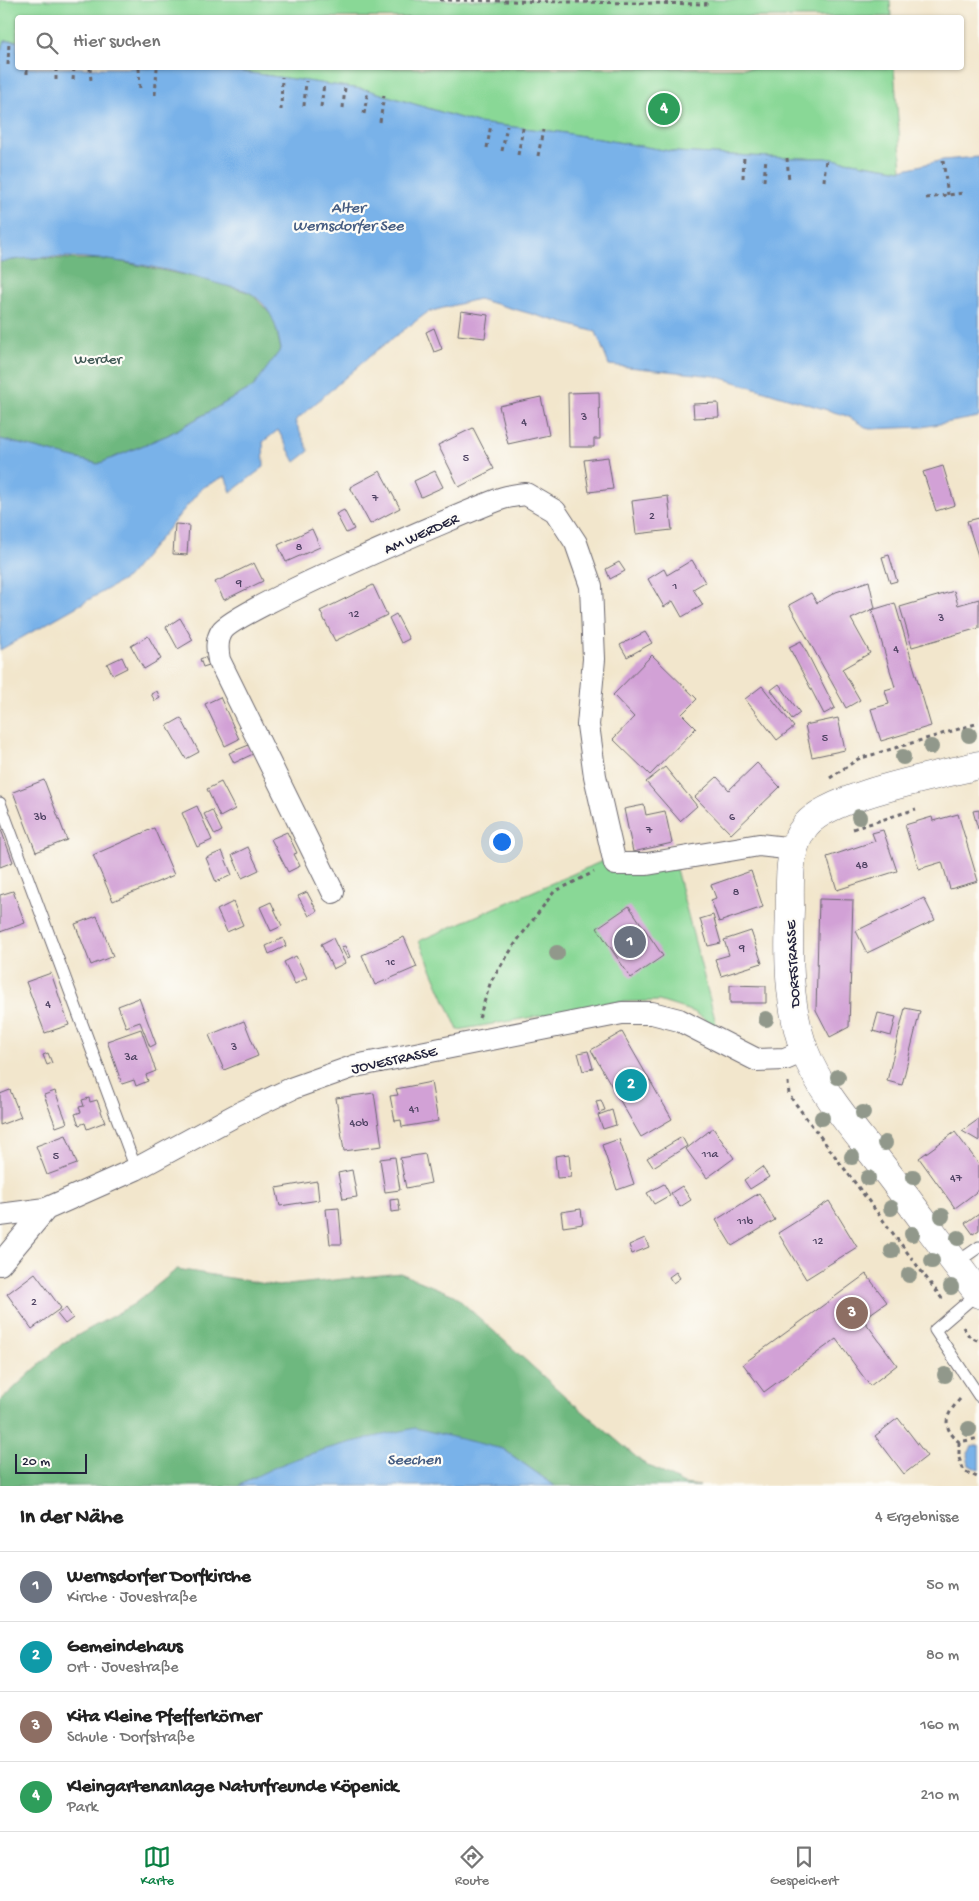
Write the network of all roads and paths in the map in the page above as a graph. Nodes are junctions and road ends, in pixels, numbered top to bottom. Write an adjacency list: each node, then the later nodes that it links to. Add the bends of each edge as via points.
1 (440, 0): 2 (path)
2 (541, 0): 3 (path)
3 (706, 2)
4 (8, 41): 5 (path)
5 (8, 65)
6 (27, 70): 12 (path)
7 (56, 70): 14 (path)
8 (74, 70): 15 (path)
9 (90, 70): 16 (path)
10 (139, 70): 21 (path)
11 (157, 70): 22 (path)
12 (27, 74)
13 (282, 77): 27 (path)
14 (56, 80)
15 (73, 80)
16 (91, 81)
17 (306, 81): 24 (path)
18 (324, 84): 25 (path)
19 (344, 87): 26 (path)
20 (368, 90): 28 (path)
21 (140, 91)
22 (155, 95)
23 (384, 95): 29 (path)
24 (304, 106)
25 (321, 107)
26 (342, 108)
27 (281, 110)
28 (364, 114)
29 (380, 122)
30 (491, 124): 34 (path)
31 (507, 126): 35 (path)
32 (523, 128): 36 (path)
33 (542, 130): 38 (path)
34 (487, 148)
35 (502, 151)
36 (518, 155)
37 (744, 155): 43 (path)
38 (538, 156)
39 (766, 157): 44 (path)
40 (786, 158): 45 (path)
41 (826, 158): 46 (path)
42 (943, 160): 48 (path)
43 (743, 178)
44 (764, 181)
45 (789, 181)
46 (824, 181)
47 (963, 194): 48 (path)
48 (948, 195): 49 (path)
49 (926, 198)
50 (979, 765): 54 (street, DORFSTRASSE, via 834,805 806,825)
51 (0, 803): 59 (lane)
52 (922, 808): 53 (path)
53 (850, 830)
54 (795, 848): 55 (street, via 759,845 648,864); 58 (street, DORFSTRASSE, via 791,876 790,974 795,1015)
55 (616, 864): 56 (street, AM WERDER, via 595,776 588,725 594,659 591,586 576,543 555,511 526,494 502,498 408,538 236,618 222,630 217,646 219,660); 57 (path, via 554,892 491,981)
56 (333, 892)
57 (471, 1043): 58 (street, JOVESTRASSE, via 622,1014 652,1013 679,1020 757,1060); 59 (street, JOVESTRASSE, via 355,1066 293,1088)
58 (794, 1055): 63 (street, DORFSTRASSE, via 817,1076); 66 (path, via 789,1095)
59 (136, 1169): 60 (street, JOVESTRASSE)
60 (46, 1209): 61 (street, JOVESTRASSE); 64 (street)
61 (0, 1215)
62 (979, 1247): 63 (lane)
63 (956, 1263): 65 (street, DORFSTRASSE)
64 (0, 1264)
65 (978, 1293): 66 (lane)
66 (954, 1315): 67 (lane, via 936,1330)
67 (977, 1392): 69 (path, via 950,1410 946,1422 950,1434)
68 (979, 1438): 69 (path)
69 (959, 1442): 70 (path, via 959,1458 964,1471)
70 (979, 1478)

